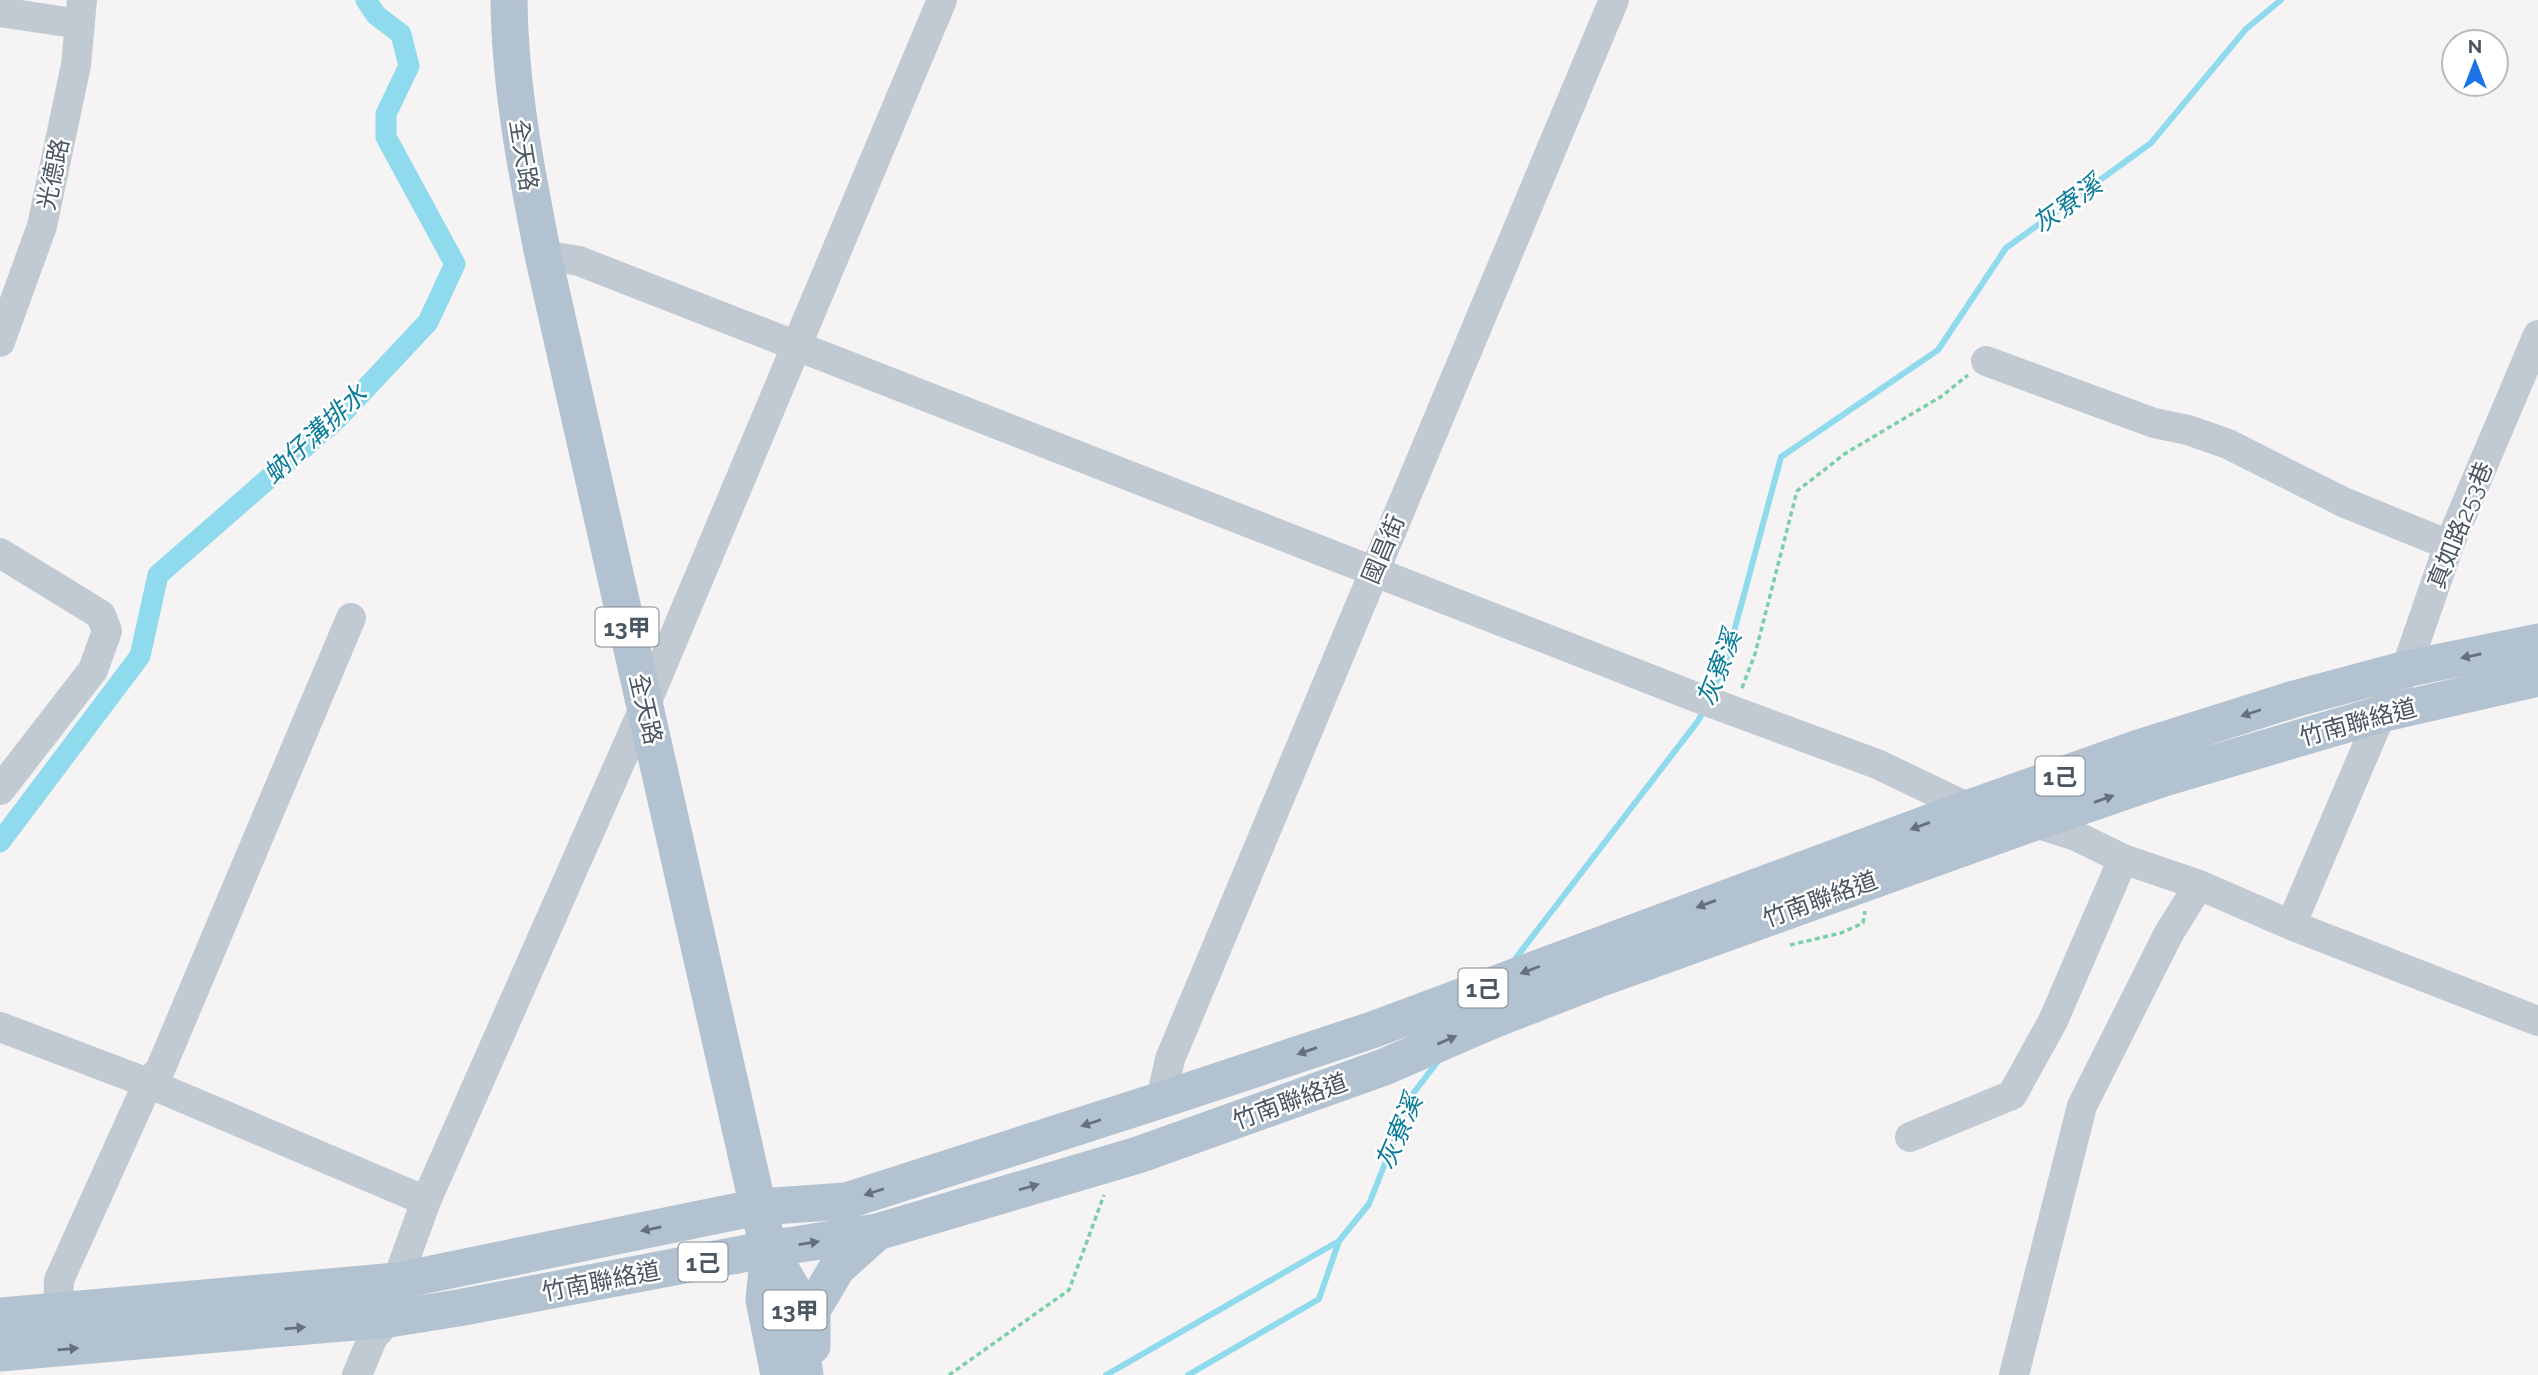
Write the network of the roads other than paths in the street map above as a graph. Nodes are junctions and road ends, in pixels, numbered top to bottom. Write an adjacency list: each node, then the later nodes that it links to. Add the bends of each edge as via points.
1 (509, 0): 6 (main road, 全天路 / 13甲, via 521,148)
2 (943, 0): 9 (street)
3 (1614, 0): 13 (street, 國昌街)
4 (0, 12): 5 (street)
5 (81, 12): 8 (street, 光德路, via 76,65 42,226)
6 (543, 255): 9 (street, via 579,261); 18 (main road, 全天路 / 13甲)
7 (2538, 335): 11 (street, 真如路253巷)
8 (0, 342)
9 (797, 346): 13 (street); 18 (street)
10 (1986, 361): 11 (street, via 2154,423 2228,444 2343,502)
11 (2449, 545): 16 (street, 真如路253巷)
12 (0, 553): 20 (street, via 100,615 107,631 93,670)
13 (1374, 570): 21 (street, via 1877,764); 30 (street, 國昌街, via 1170,1059)
14 (351, 618): 29 (street, via 160,1070)
15 (2538, 642): 16 (main road, 竹南聯絡道 / 1己, one-way to 16)
16 (2406, 669): 19 (street, 真如路253巷); 21 (main road, 竹南聯絡道 / 1己, one-way to 21, via 2294,699)
17 (2538, 678): 19 (main road, 竹南聯絡道 / 1己)
18 (645, 706): 32 (street); 33 (main road, 全天路 / 13甲)
19 (2381, 714): 22 (main road, 竹南聯絡道 / 1己, one-way to 19, via 2164,778); 25 (street, 真如路253巷)
20 (0, 790)
21 (1969, 808): 22 (street); 26 (main road, 竹南聯絡道 / 1己, one-way to 26)
22 (2035, 822): 23 (street); 26 (main road, 竹南聯絡道 / 1己, via 1865,883)
23 (2123, 859): 24 (street); 31 (street, via 2053,1021 2012,1095)
24 (2199, 885): 25 (street); 45 (street, via 2169,933 2082,1106)
25 (2291, 925): 27 (street)
26 (1597, 962): 30 (main road, 竹南聯絡道 / 1己, one-way to 30); 34 (main road, 竹南聯絡道 / 1己, one-way to 26, via 1114,1163 1384,1067 1493,1020)
27 (2538, 1021)
28 (0, 1027): 29 (street)
29 (148, 1083): 32 (street); 37 (street, via 59,1280)
30 (1161, 1100): 33 (main road, 竹南聯絡道 / 1己, one-way to 33, via 846,1201)
31 (1910, 1137)
32 (426, 1201): 36 (street)
33 (758, 1207): 35 (main road, 全天路 / 13甲); 36 (main road, 竹南聯絡道 / 1己, one-way to 36)
34 (877, 1232): 35 (main road, 竹南聯絡道 / 1己, one-way to 34); 44 (main road, via 838,1268 812,1310)
35 (769, 1250): 39 (main road, 竹南聯絡道 / 1己); 42 (main road, 13甲, via 764,1300); 43 (main road, 13甲, via 791,1287)
36 (397, 1281): 37 (main road, 竹南聯絡道 / 1己); 39 (street)
37 (58, 1311): 38 (main road, 竹南聯絡道 / 1己)
38 (0, 1316)
39 (389, 1319): 40 (main road, 竹南聯絡道 / 1己, one-way to 39); 41 (street, via 373,1337)
40 (0, 1353)
41 (357, 1375)
42 (779, 1375)
43 (804, 1375)
44 (812, 1375)
45 (2014, 1375)

